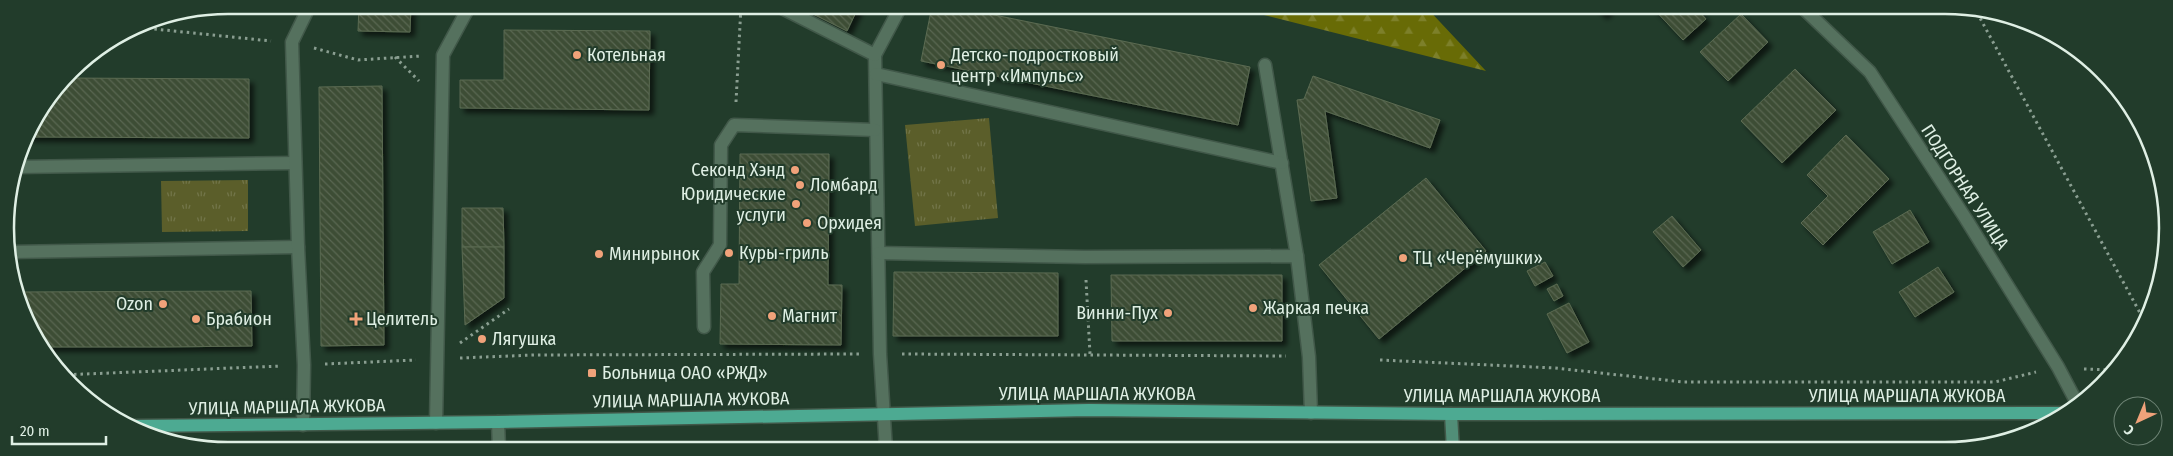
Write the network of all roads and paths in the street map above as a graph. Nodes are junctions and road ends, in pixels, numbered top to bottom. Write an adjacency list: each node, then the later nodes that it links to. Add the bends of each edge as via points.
1 (306, 14): 13 (street, via 292,42)
2 (465, 14): 27 (street, via 443,55)
3 (741, 14): 11 (path)
4 (794, 14): 8 (street)
5 (897, 14): 8 (street)
6 (1809, 14): 30 (street, ПОДГОРНАЯ УЛИЦА, via 1870,72)
7 (1979, 17): 22 (path)
8 (875, 55): 10 (street)
9 (1265, 65): 14 (street)
10 (876, 74): 12 (street); 14 (street)
11 (734, 125): 12 (street); 23 (street, via 722,145 720,245 703,272)
12 (876, 130): 18 (street)
13 (296, 163): 15 (street); 16 (street)
14 (1282, 163): 19 (street)
15 (23, 166)
16 (298, 247): 17 (street); 29 (street)
17 (15, 252)
18 (879, 253): 20 (street); 24 (street)
19 (1297, 256): 20 (street); 26 (street)
20 (1085, 257): 25 (path)
21 (509, 309): 27 (path)
22 (2141, 315)
23 (704, 327)
24 (880, 354): 25 (path); 27 (path, via 534,355); 34 (street)
25 (1090, 354): 26 (path)
26 (1309, 357): 35 (street)
27 (436, 360): 29 (path); 39 (street)
28 (1380, 360): 30 (path, via 1555,368 1683,382 1994,382)
29 (304, 365): 32 (path); 40 (street)
30 (2058, 367): 31 (path); 33 (street, ПОДГОРНАЯ УЛИЦА)
31 (2105, 370)
32 (73, 375)
33 (2075, 398)
34 (882, 413): 35 (main road, УЛИЦА МАРШАЛА ЖУКОВА, via 1089,410); 38 (main road, УЛИЦА МАРШАЛА ЖУКОВА); 43 (street)
35 (1311, 413): 37 (main road, УЛИЦА МАРШАЛА ЖУКОВА)
36 (2053, 413): 37 (main road, УЛИЦА МАРШАЛА ЖУКОВА)
37 (1451, 414): 44 (street)
38 (498, 422): 39 (main road, УЛИЦА МАРШАЛА ЖУКОВА); 42 (street)
39 (436, 424): 40 (main road, УЛИЦА МАРШАЛА ЖУКОВА)
40 (302, 425): 41 (main road, УЛИЦА МАРШАЛА ЖУКОВА)
41 (146, 426)
42 (499, 442)
43 (885, 442)
44 (1453, 442)

